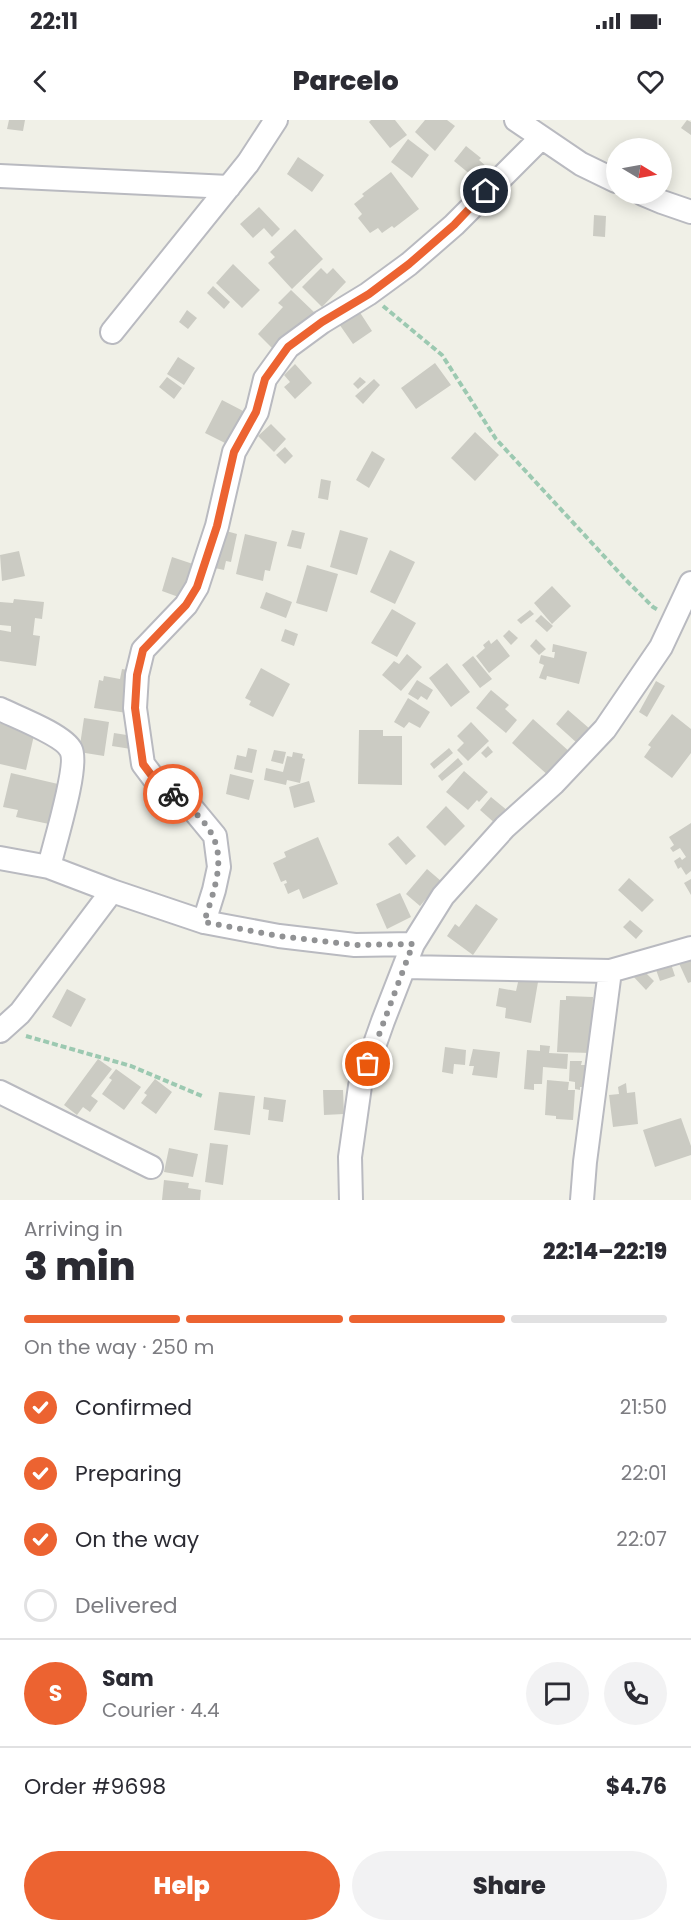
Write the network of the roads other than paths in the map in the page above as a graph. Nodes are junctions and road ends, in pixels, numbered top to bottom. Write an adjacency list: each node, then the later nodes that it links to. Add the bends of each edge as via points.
1 (276, 120): 5 (street)
2 (526, 126): 4 (street); 14 (street, via 454,225 369,294 288,347 265,379 256,412 234,452 217,526 197,587 186,605 143,650 135,708 143,764 155,780 191,807 215,836 219,867)
3 (0, 176): 5 (street)
4 (606, 176)
5 (229, 187): 8 (street)
6 (668, 204): 7 (street)
7 (691, 212)
8 (112, 332)
9 (691, 584): 15 (street, via 662,646 605,729 450,888)
10 (0, 709): 12 (street, via 48,732 70,748 71,776)
11 (0, 858): 12 (street)
12 (49, 867): 13 (street)
13 (112, 891): 14 (street); 19 (street, via 20,1013)
14 (204, 922): 15 (street, via 355,945)
15 (413, 944): 17 (street)
16 (691, 948): 18 (street)
17 (404, 967): 18 (street); 22 (street, via 360,1086 350,1157)
18 (610, 971): 23 (street)
19 (1, 1030)
20 (0, 1092): 21 (street)
21 (151, 1167)
22 (351, 1200)
23 (582, 1200)

